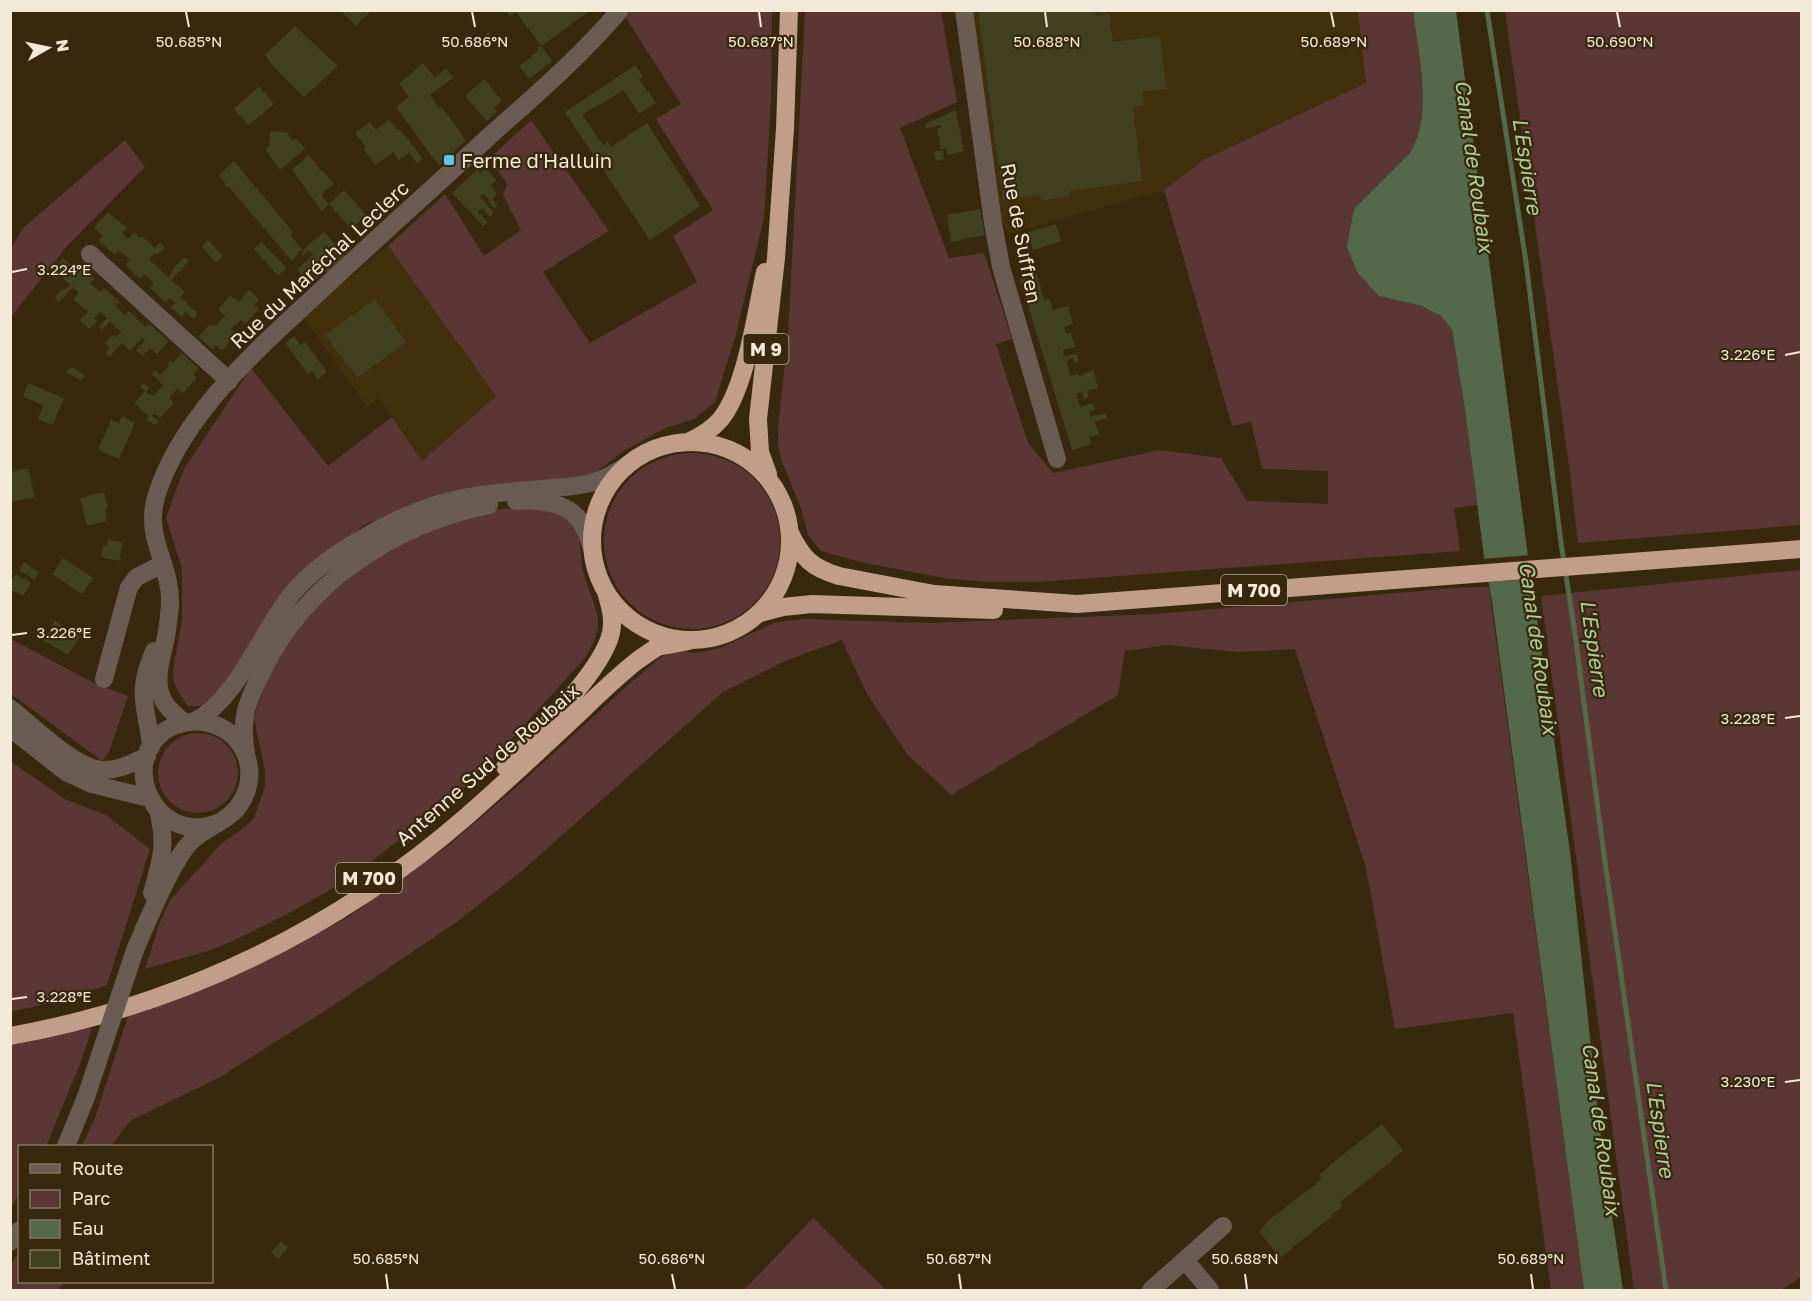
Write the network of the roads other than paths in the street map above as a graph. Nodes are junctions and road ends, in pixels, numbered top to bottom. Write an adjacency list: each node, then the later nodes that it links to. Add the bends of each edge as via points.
1 (620, 10): 6 (street, Rue du Maréchal Leclerc, via 582,53 308,302)
2 (789, 10): 4 (highway, M 9)
3 (964, 10): 8 (street, Rue de Suffren, via 1001,267)
4 (778, 214): 7 (highway, M 9, via 735,393 718,422); 10 (highway, M 9, via 758,431)
5 (90, 254): 6 (street)
6 (229, 381): 14 (street, Rue du Maréchal Leclerc, via 185,435 165,473 152,515 156,547)
7 (690, 441): 9 (highway, via 660,447); 10 (highway, via 735,452)
8 (1057, 459)
9 (626, 466): 12 (highway, via 600,503 593,525); 22 (street, via 582,485 435,504 358,540 298,587 229,692 212,711)
10 (771, 481): 11 (highway, via 783,502)
11 (790, 533): 17 (highway, M 700, via 810,562 839,576 934,594); 18 (highway, via 784,576)
12 (592, 548): 15 (highway); 25 (street, via 574,514 551,503 522,500 457,512 383,545 311,599 285,631 249,698 242,734)
13 (1802, 549): 17 (highway, M 700)
14 (163, 564): 16 (street, Rue du Maréchal Leclerc); 20 (street, via 137,577 129,587)
15 (606, 592): 19 (highway, via 620,610 645,629); 29 (highway, Antenne Sud de Roubaix / M 700, via 612,612 608,642 569,699 491,780 399,856 327,905 217,962 104,1002)
16 (170, 604): 22 (street, Rue du Maréchal Leclerc, via 158,684 164,703); 24 (street, Rue du Maréchal Leclerc, via 144,687)
17 (1077, 604): 18 (highway, M 700, via 1006,610 812,604)
18 (760, 613): 19 (highway, via 727,634)
19 (689, 640): 30 (highway, Antenne Sud de Roubaix / M 700, via 657,647 638,660 442,837 325,920 236,966 166,994 96,1017)
20 (104, 679)
21 (10, 708): 24 (street, via 89,767 121,767)
22 (190, 722): 24 (street, via 166,731); 25 (street, via 211,723 226,730)
23 (10, 728): 26 (street, via 66,772)
24 (149, 752): 26 (street, via 145,787)
25 (246, 754): 27 (street, via 246,793 238,807)
26 (154, 804): 27 (street, via 174,822 187,826); 28 (street, via 163,832 163,848)
27 (220, 822): 28 (street, via 195,838 178,858)
28 (135, 950): 31 (street, bridge)
29 (10, 1024)
30 (10, 1036)
31 (66, 1145)
32 (1223, 1226): 33 (street)
33 (1185, 1260): 34 (street); 35 (street)
34 (1151, 1290)
35 (1210, 1290)

